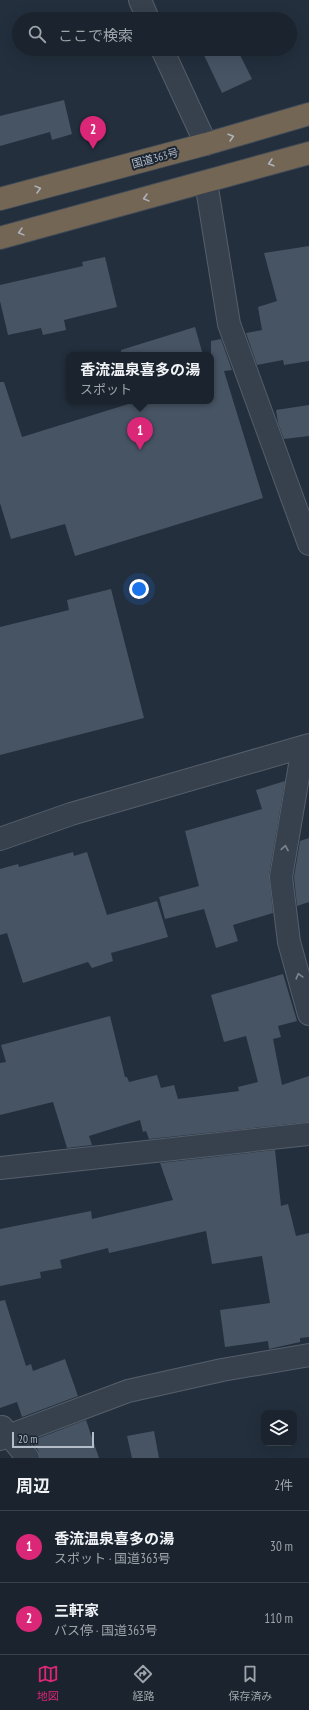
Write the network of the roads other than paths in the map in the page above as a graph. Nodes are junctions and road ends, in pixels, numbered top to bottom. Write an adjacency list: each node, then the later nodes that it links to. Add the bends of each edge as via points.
1 (140, 0): 2 (street)
2 (145, 12)
3 (165, 56): 5 (street)
4 (309, 114): 5 (highway, 国道363号, one-way to 4)
5 (206, 144): 8 (highway, 国道363号, one-way to 5)
6 (309, 153): 7 (highway, one-way to 7)
7 (206, 182): 9 (highway, one-way to 9); 10 (street, via 229,324)
8 (0, 199)
9 (0, 238)
10 (309, 544)
11 (306, 746): 12 (street, via 71,814); 13 (street, one-way to 11, via 289,942 281,876)
12 (0, 839)
13 (309, 1014)
14 (309, 1134): 15 (street)
15 (0, 1168)
16 (309, 1355): 17 (street, via 222,1370 128,1391)
17 (4, 1433): 18 (street)
18 (28, 1458)

